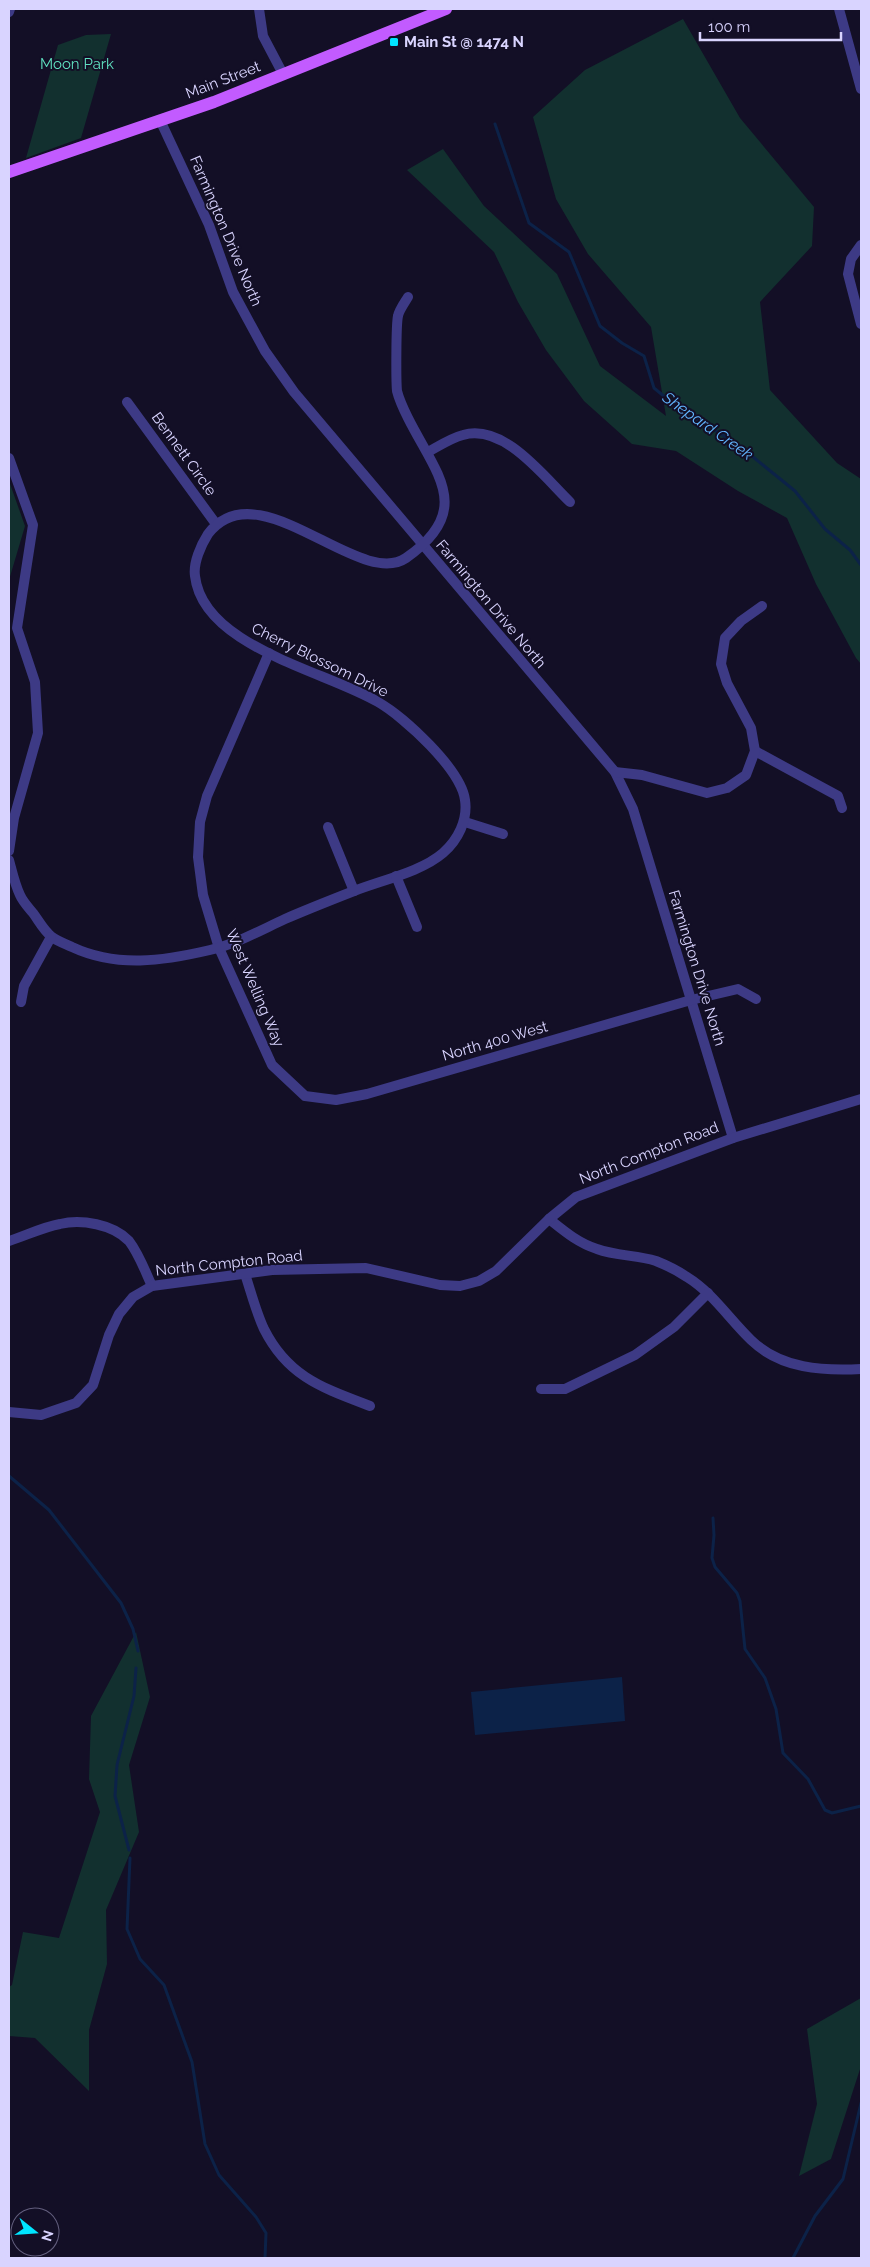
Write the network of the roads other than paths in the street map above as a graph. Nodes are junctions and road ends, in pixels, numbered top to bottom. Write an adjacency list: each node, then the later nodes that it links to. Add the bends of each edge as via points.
1 (259, 9): 4 (street, via 263,36)
2 (446, 9): 4 (main road, Main Street)
3 (839, 9): 5 (street)
4 (283, 74): 6 (main road, Main Street)
5 (861, 89)
6 (160, 120): 7 (main road, Main Street); 16 (street, Farmington Drive North, via 209,225 233,292 265,351 294,392)
7 (9, 172)
8 (861, 245): 10 (street, via 851,259 848,274)
9 (408, 296): 12 (street, via 398,316 397,390 407,417)
10 (861, 324)
11 (127, 402): 15 (street, Bennett Circle)
12 (428, 452): 14 (street, via 463,434 496,437 512,445); 16 (street, via 443,483 445,504 441,525)
13 (9, 458): 25 (street, via 33,525 17,628 35,682 38,733 14,818)
14 (570, 502)
15 (216, 524): 16 (street, via 250,513 270,517 370,561 389,564 402,561); 18 (street, Cherry Blossom Drive, via 201,544 194,573 202,598 218,618 245,642)
16 (422, 545): 20 (street, Farmington Drive North)
17 (762, 606): 19 (street, via 725,638 721,664 750,728)
18 (269, 653): 22 (street, Cherry Blossom Drive, via 378,701 402,719 426,741 458,781 465,799); 31 (street, West Welling Way, via 207,796 200,822 198,857 203,895)
19 (755, 751): 20 (street, via 746,775 727,788 707,793 642,775); 21 (street, via 838,796)
20 (614, 772): 33 (street, Farmington Drive North, via 633,809)
21 (842, 808)
22 (465, 822): 24 (street); 27 (street, via 442,854)
23 (328, 827): 28 (street)
24 (504, 834)
25 (9, 851)
26 (9, 860): 30 (street, via 20,896)
27 (396, 876): 28 (street); 29 (street)
28 (354, 891): 31 (street)
29 (417, 927)
30 (51, 936): 31 (street, via 85,953 120,960 166,960); 34 (street, via 24,986)
31 (219, 948): 35 (street, West Welling Way, via 272,1065)
32 (756, 999): 33 (street, North 400 West, via 738,989)
33 (691, 1000): 35 (street, North 400 West, via 367,1094 336,1100); 37 (street, Farmington Drive North)
34 (21, 1002)
35 (305, 1096)
36 (861, 1099): 37 (street, North Compton Road)
37 (733, 1138): 38 (street, North Compton Road, via 576,1197)
38 (549, 1219): 40 (street, North Compton Road, via 496,1271 479,1281 460,1286 440,1285 366,1268 272,1270); 42 (street, via 580,1242 598,1250 657,1262)
39 (9, 1242): 41 (street, via 60,1224 89,1222 111,1229 128,1240)
40 (245, 1274): 41 (street, North Compton Road); 45 (street, via 263,1328 279,1354 299,1374)
41 (152, 1286): 46 (street, North Compton Road, via 133,1297 119,1314 93,1386 76,1403 41,1415)
42 (708, 1292): 43 (street, via 752,1341 771,1355 800,1367); 44 (street, via 674,1327 635,1355 565,1389)
43 (861, 1369)
44 (541, 1389)
45 (370, 1406)
46 (9, 1412)

